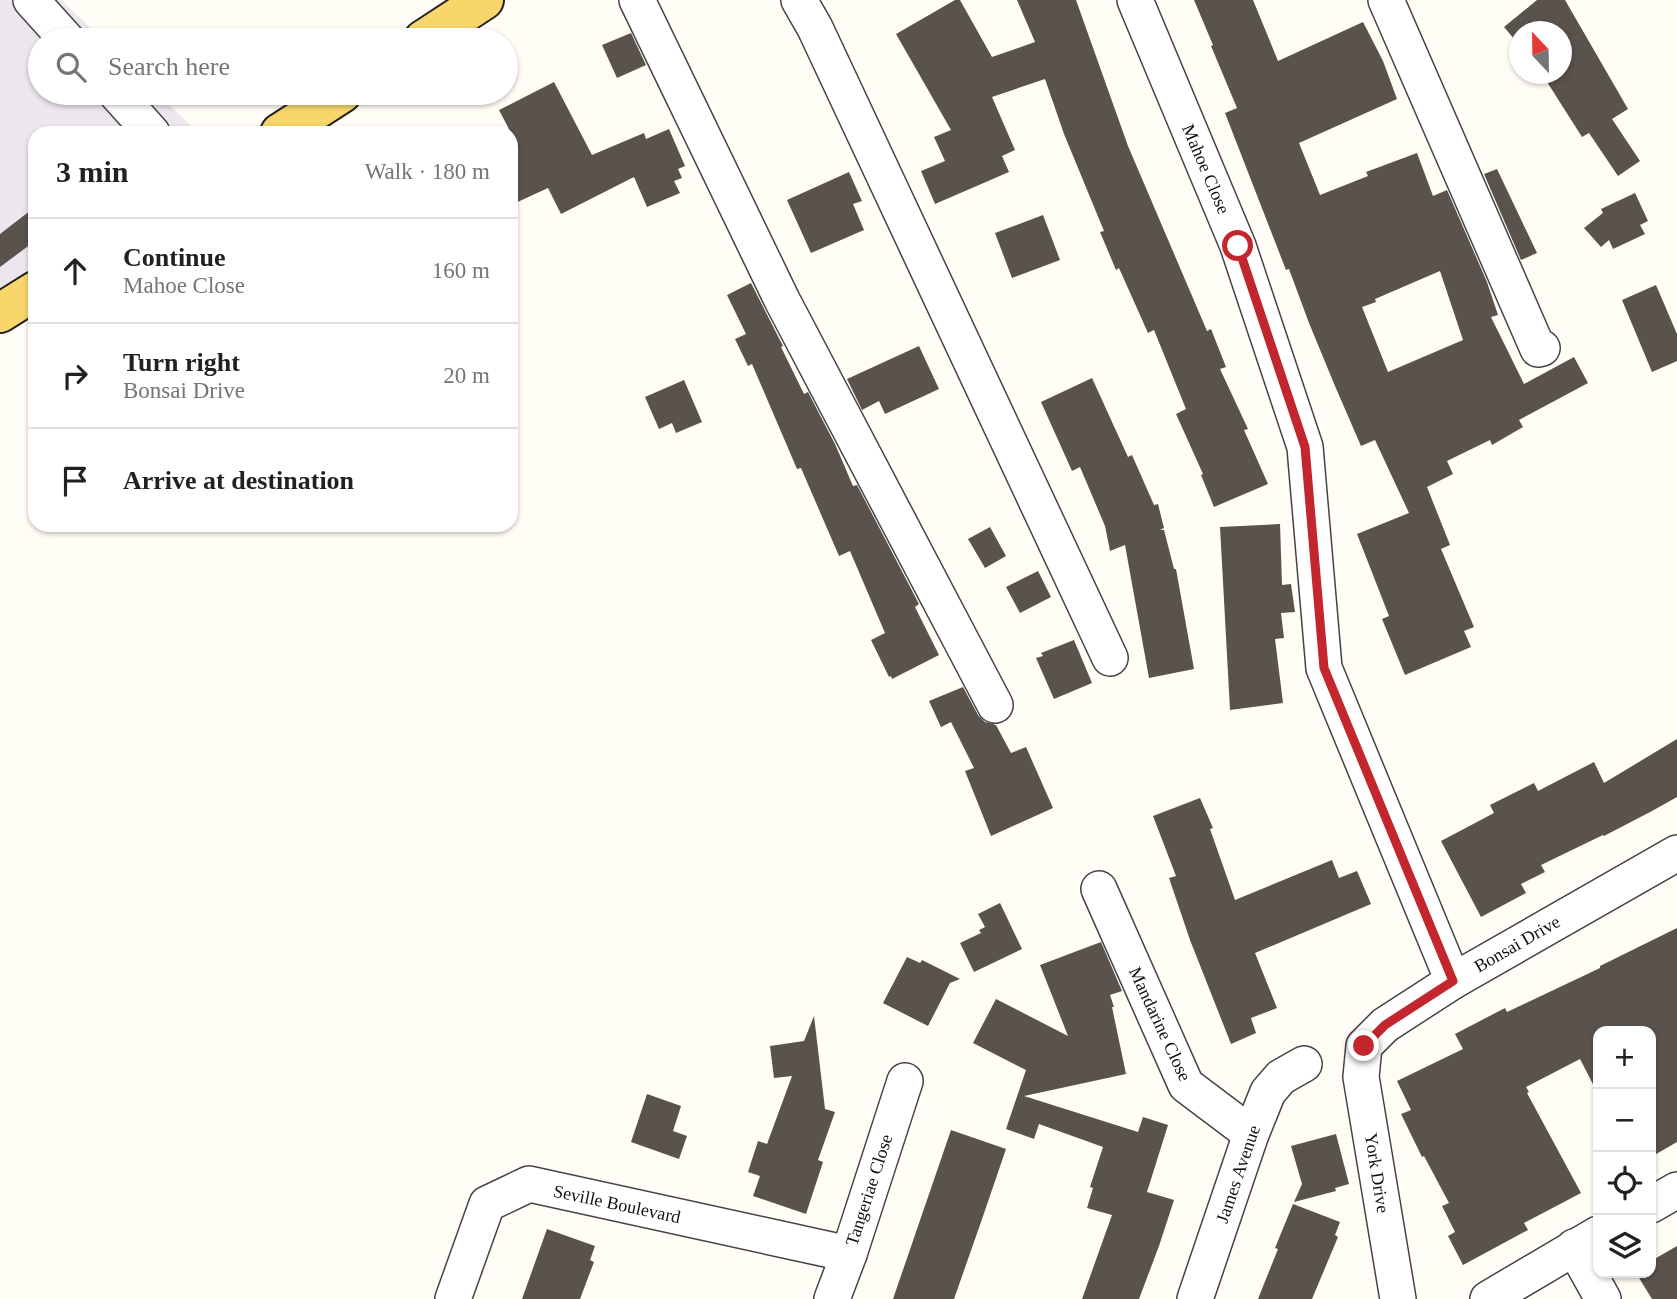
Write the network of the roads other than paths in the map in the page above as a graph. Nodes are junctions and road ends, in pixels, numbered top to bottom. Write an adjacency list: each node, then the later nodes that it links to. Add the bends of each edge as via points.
1 (31, 0): 7 (street)
2 (484, 0): 8 (main road)
3 (638, 0): 17 (street, via 782,300)
4 (799, 0): 16 (street)
5 (1135, 0): 20 (street, Mahoe Close, via 1238,246 1305,447 1324,668)
6 (1386, 0): 15 (street, via 1538,349)
7 (56, 28)
8 (441, 28)
9 (127, 105): 11 (street)
10 (323, 105): 12 (main road)
11 (146, 126)
12 (291, 126)
13 (28, 295): 14 (main road)
14 (0, 313)
15 (1542, 348)
16 (1111, 658)
17 (995, 705)
18 (1677, 853): 20 (street, Bonsai Drive)
19 (1099, 889): 24 (street, Mandarine Close, via 1186,1085)
20 (1453, 981): 21 (street, Bonsai Drive, via 1385,1025)
21 (1364, 1046): 32 (street, York Drive, via 1361,1077)
22 (1304, 1064): 24 (street, James Avenue, via 1268,1091)
23 (905, 1081): 28 (street, Tangeriae Close)
24 (1251, 1134): 31 (street, James Avenue)
25 (1677, 1190): 26 (street)
26 (1656, 1202)
27 (1586, 1241): 33 (street); 34 (street)
28 (849, 1254): 29 (street, Seville Boulevard, via 529,1184 487,1204); 30 (street, Tangeriae Close)
29 (453, 1299)
30 (832, 1299)
31 (1195, 1299)
32 (1398, 1299)
33 (1488, 1299)
34 (1603, 1299)

